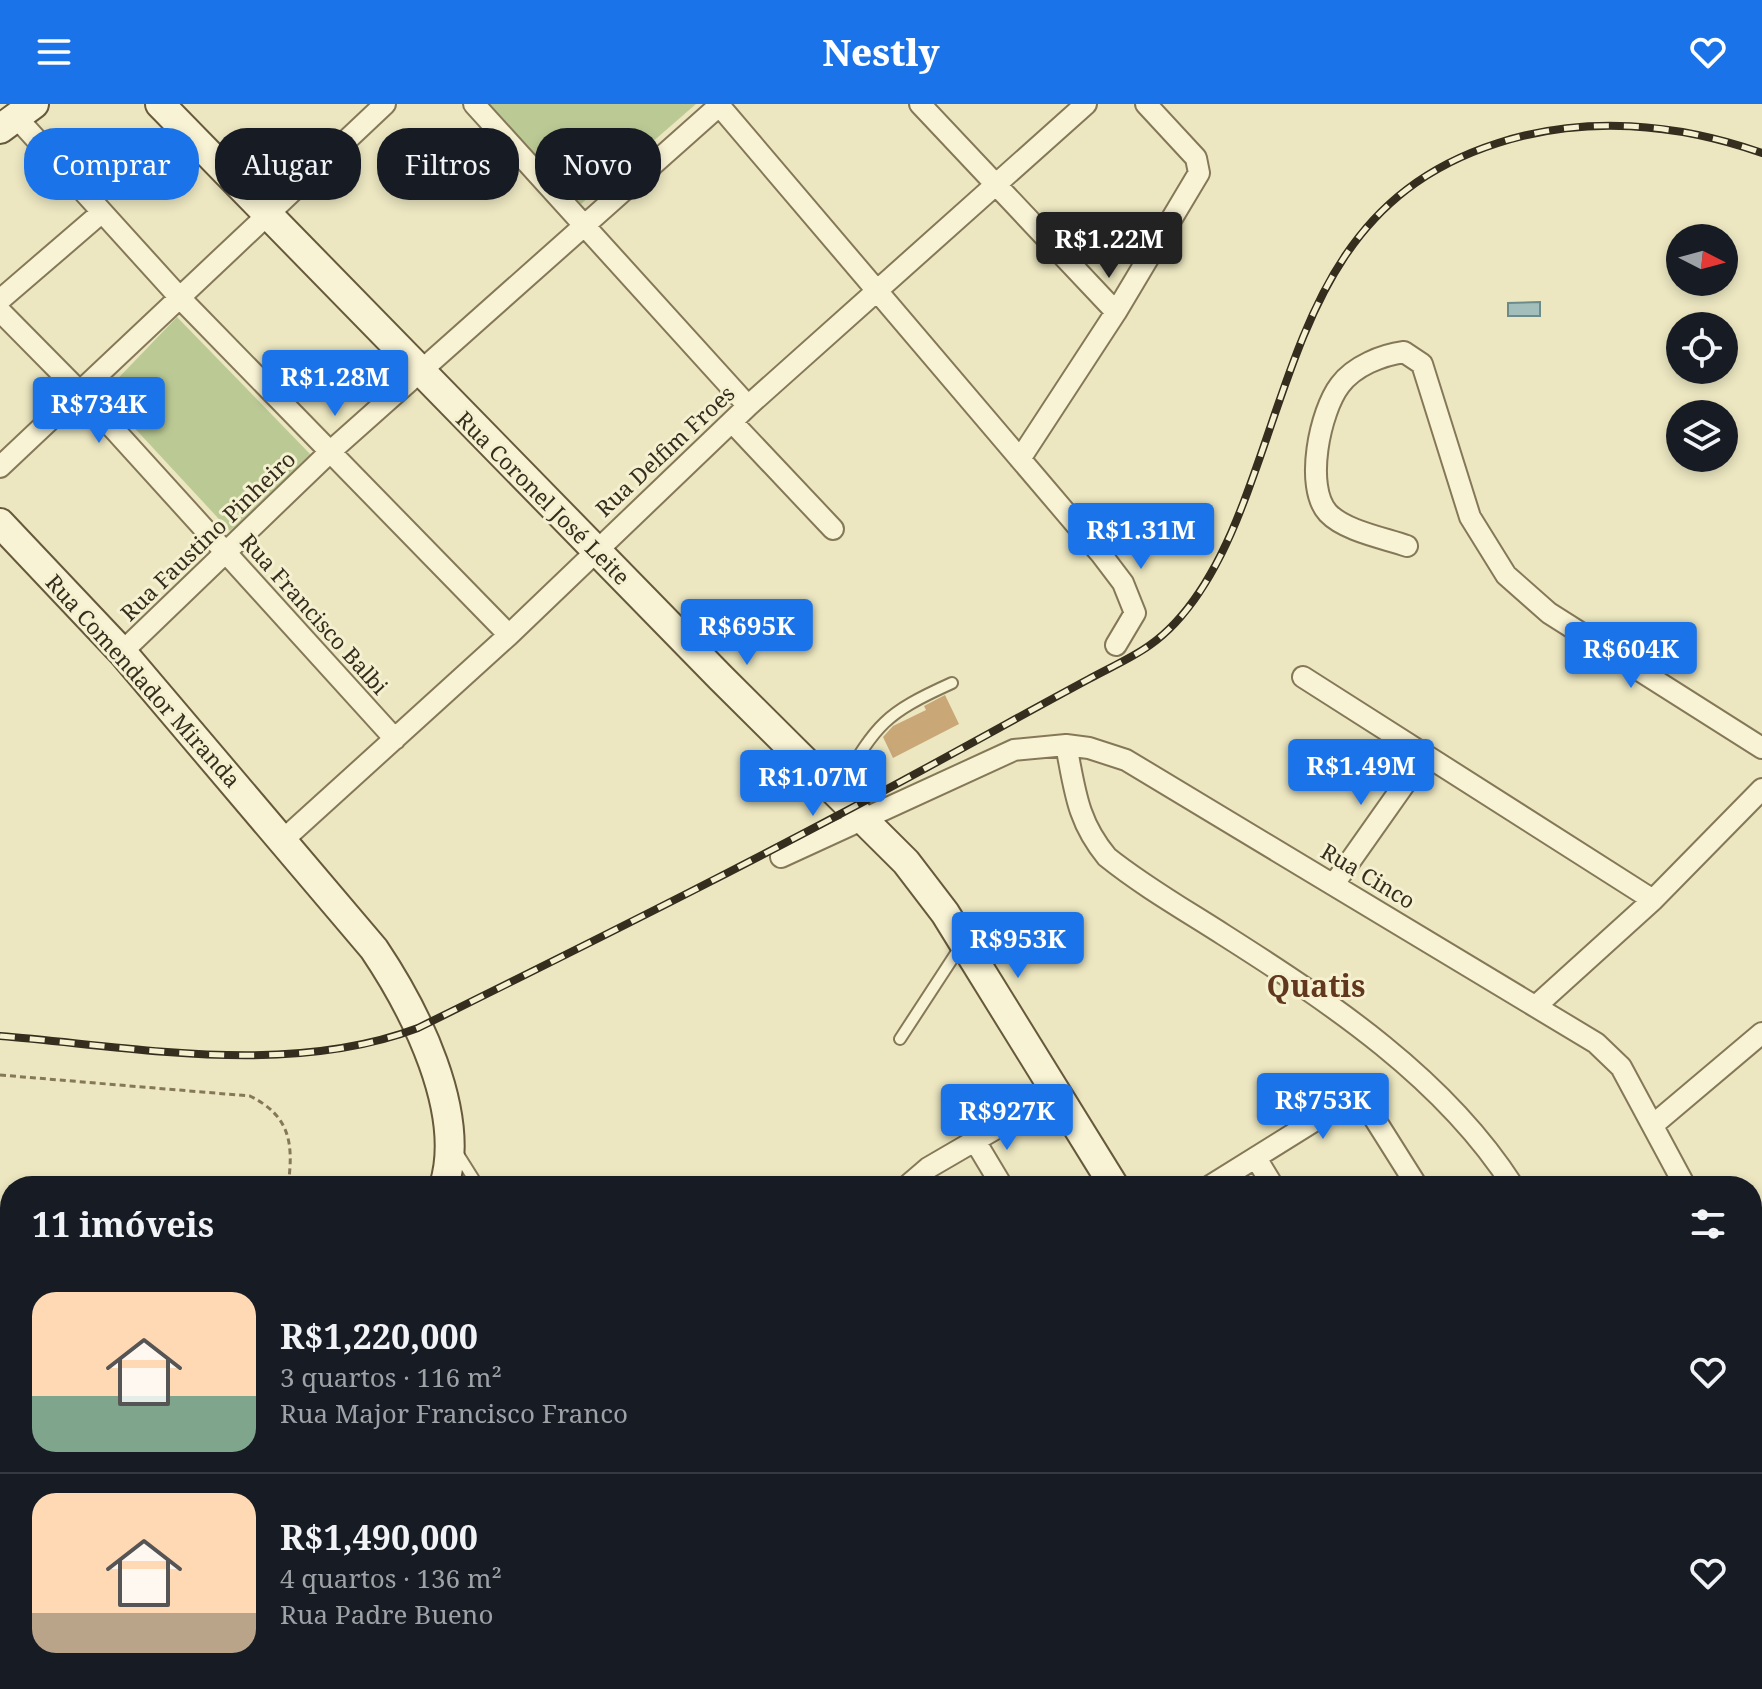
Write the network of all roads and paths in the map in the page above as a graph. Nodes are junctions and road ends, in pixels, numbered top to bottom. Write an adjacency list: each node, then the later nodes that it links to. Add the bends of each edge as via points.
1 (160, 104): 11 (street, Rua Coronel José Leite)
2 (385, 104): 11 (street)
3 (474, 104): 12 (street)
4 (920, 104): 9 (street)
5 (1086, 104): 9 (street, Rua Delfim Froes)
6 (1146, 104): 17 (street, via 1196,158 1199,173)
7 (719, 105): 12 (street, Rua Faustino Pinheiro); 13 (street)
8 (17, 117): 10 (street)
9 (995, 185): 13 (street, Rua Delfim Froes); 17 (street)
10 (101, 213): 14 (street); 15 (street)
11 (268, 215): 14 (street); 18 (street, Rua Coronel José Leite)
12 (585, 224): 18 (street, Rua Faustino Pinheiro); 20 (street)
13 (875, 291): 20 (street, Rua Delfim Froes); 23 (street)
14 (181, 299): 19 (street); 22 (street)
15 (0, 300)
16 (0, 311): 19 (street, Rua Francisco Balbi)
17 (1116, 312): 23 (street)
18 (421, 373): 22 (street, Rua Faustino Pinheiro); 28 (street, Rua Coronel José Leite)
19 (81, 393): 24 (street); 29 (street, Rua Francisco Balbi)
20 (748, 406): 21 (street, Rua Delfim Froes)
21 (732, 422): 26 (street); 28 (street, Rua Delfim Froes)
22 (332, 450): 29 (street, Rua Faustino Pinheiro); 30 (street)
23 (1020, 459): 31 (street, via 1134,603 1131,625)
24 (0, 467)
25 (0, 523): 32 (street, Rua Comendador Miranda)
26 (833, 529)
27 (1407, 546): 37 (street, via 1329,515 1318,500 1316,476 1321,431 1341,383 1361,367 1404,352 1422,364 1470,517 1506,575 1549,613)
28 (595, 551): 30 (street, Rua Delfim Froes); 40 (street, Rua Coronel José Leite)
29 (226, 553): 32 (street, Rua Faustino Pinheiro); 35 (street, Rua Francisco Balbi)
30 (509, 635): 35 (street, Rua Delfim Froes)
31 (1116, 645)
32 (122, 652): 42 (street, Rua Comendador Miranda)
33 (1303, 677): 38 (street)
34 (952, 683): 40 (lane, via 888,716)
35 (395, 739): 42 (street, Rua Delfim Froes)
36 (1066, 745): 41 (street, Rua Cinco, via 1037,745 996,756); 44 (street, Rua Cinco, via 1126,760); 65 (street, via 1080,814 1107,857 1385,1047 1478,1138)
37 (1762, 748)
38 (1425, 755): 44 (street); 45 (street)
39 (1762, 789): 45 (street)
40 (837, 792): 41 (street, Rua Coronel José Leite)
41 (864, 819): 43 (street, Rua Cinco); 46 (street, Rua Coronel José Leite, via 906,862)
42 (283, 840): 54 (street, Rua Comendador Miranda, via 352,920 401,990 441,1093)
43 (781, 857)
44 (1334, 884): 47 (street, Rua Cinco)
45 (1653, 900): 47 (street)
46 (964, 943): 49 (lane); 51 (street, Rua Coronel José Leite)
47 (1537, 1005): 52 (street, Rua Cinco, via 1608,1051)
48 (1761, 1035): 52 (street)
49 (900, 1039)
50 (0, 1075): 56 (path, via 250,1096 280,1117 288,1134)
51 (1057, 1093): 53 (street); 61 (street, Rua Coronel José Leite)
52 (1653, 1125): 66 (street, Rua Cinco)
53 (975, 1141): 59 (street); 60 (street)
54 (453, 1146): 57 (street); 58 (lane)
55 (1256, 1158): 62 (street); 63 (street); 64 (street, via 1335,1108 1354,1103 1371,1113)
56 (288, 1176)
57 (446, 1176)
58 (472, 1176)
59 (919, 1176)
60 (996, 1176)
61 (1108, 1176)
62 (1226, 1176)
63 (1267, 1176)
64 (1411, 1176)
65 (1506, 1176)
66 (1680, 1176)

